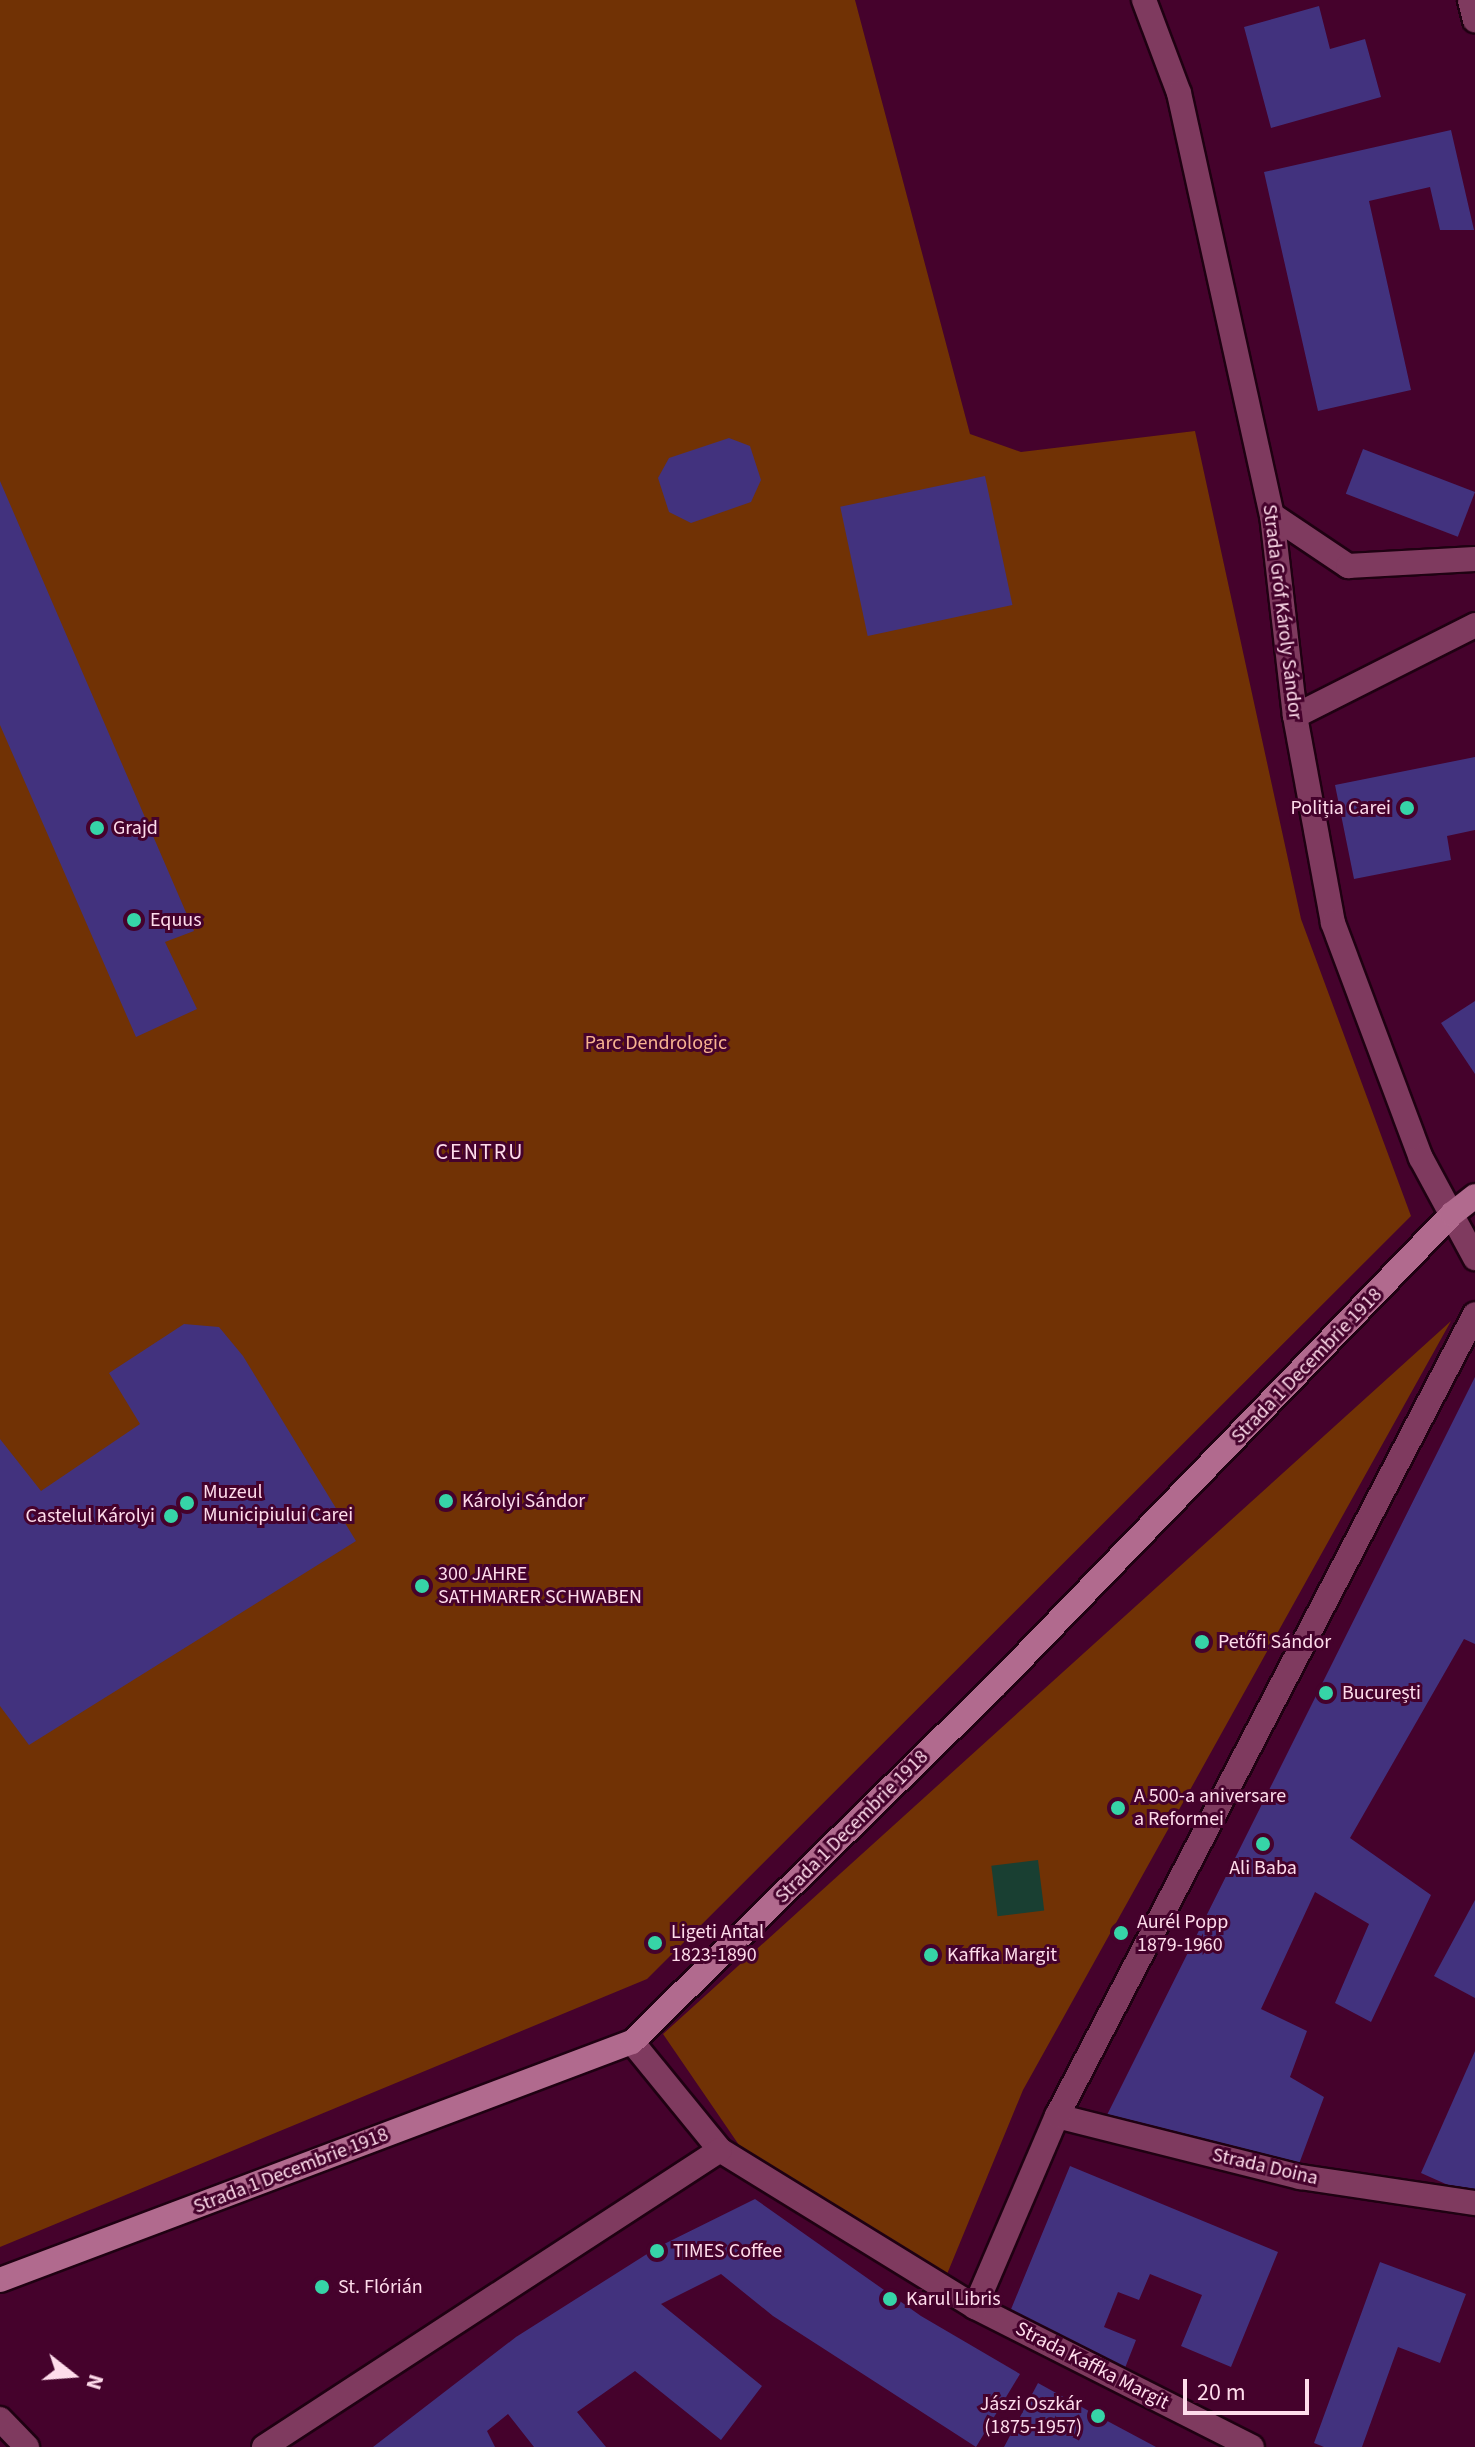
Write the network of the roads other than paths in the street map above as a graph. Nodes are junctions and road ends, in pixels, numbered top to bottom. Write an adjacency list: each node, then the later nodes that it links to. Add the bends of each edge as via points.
1 (1144, 0): 4 (street, Strada Gróf Károly Sándor, via 1179,93)
2 (1470, 0): 3 (street)
3 (1475, 20)
4 (1272, 515): 5 (street, via 1348,566); 7 (street, Strada Gróf Károly Sándor)
5 (1475, 559)
6 (1475, 625): 7 (street)
7 (1295, 716): 9 (street, Strada Gróf Károly Sándor, via 1333,923 1421,1158)
8 (1475, 1196): 9 (main road, Strada 1 Decembrie 1918)
9 (1452, 1214): 10 (street, Strada Gróf Károly Sándor); 12 (main road, Strada 1 Decembrie 1918, via 997,1684)
10 (1475, 1258)
11 (1475, 1314): 13 (street)
12 (632, 2042): 14 (street, Strada Kaffka Margit); 16 (main road, Strada 1 Decembrie 1918)
13 (1057, 2116): 15 (street, Strada Doina, via 1300,2177); 17 (street)
14 (720, 2150): 17 (street, Strada Kaffka Margit); 20 (street)
15 (1475, 2203)
16 (0, 2280)
17 (975, 2307): 21 (street, Strada Kaffka Margit)
18 (0, 2419): 19 (street)
19 (27, 2447)
20 (264, 2447)
21 (1252, 2447)

